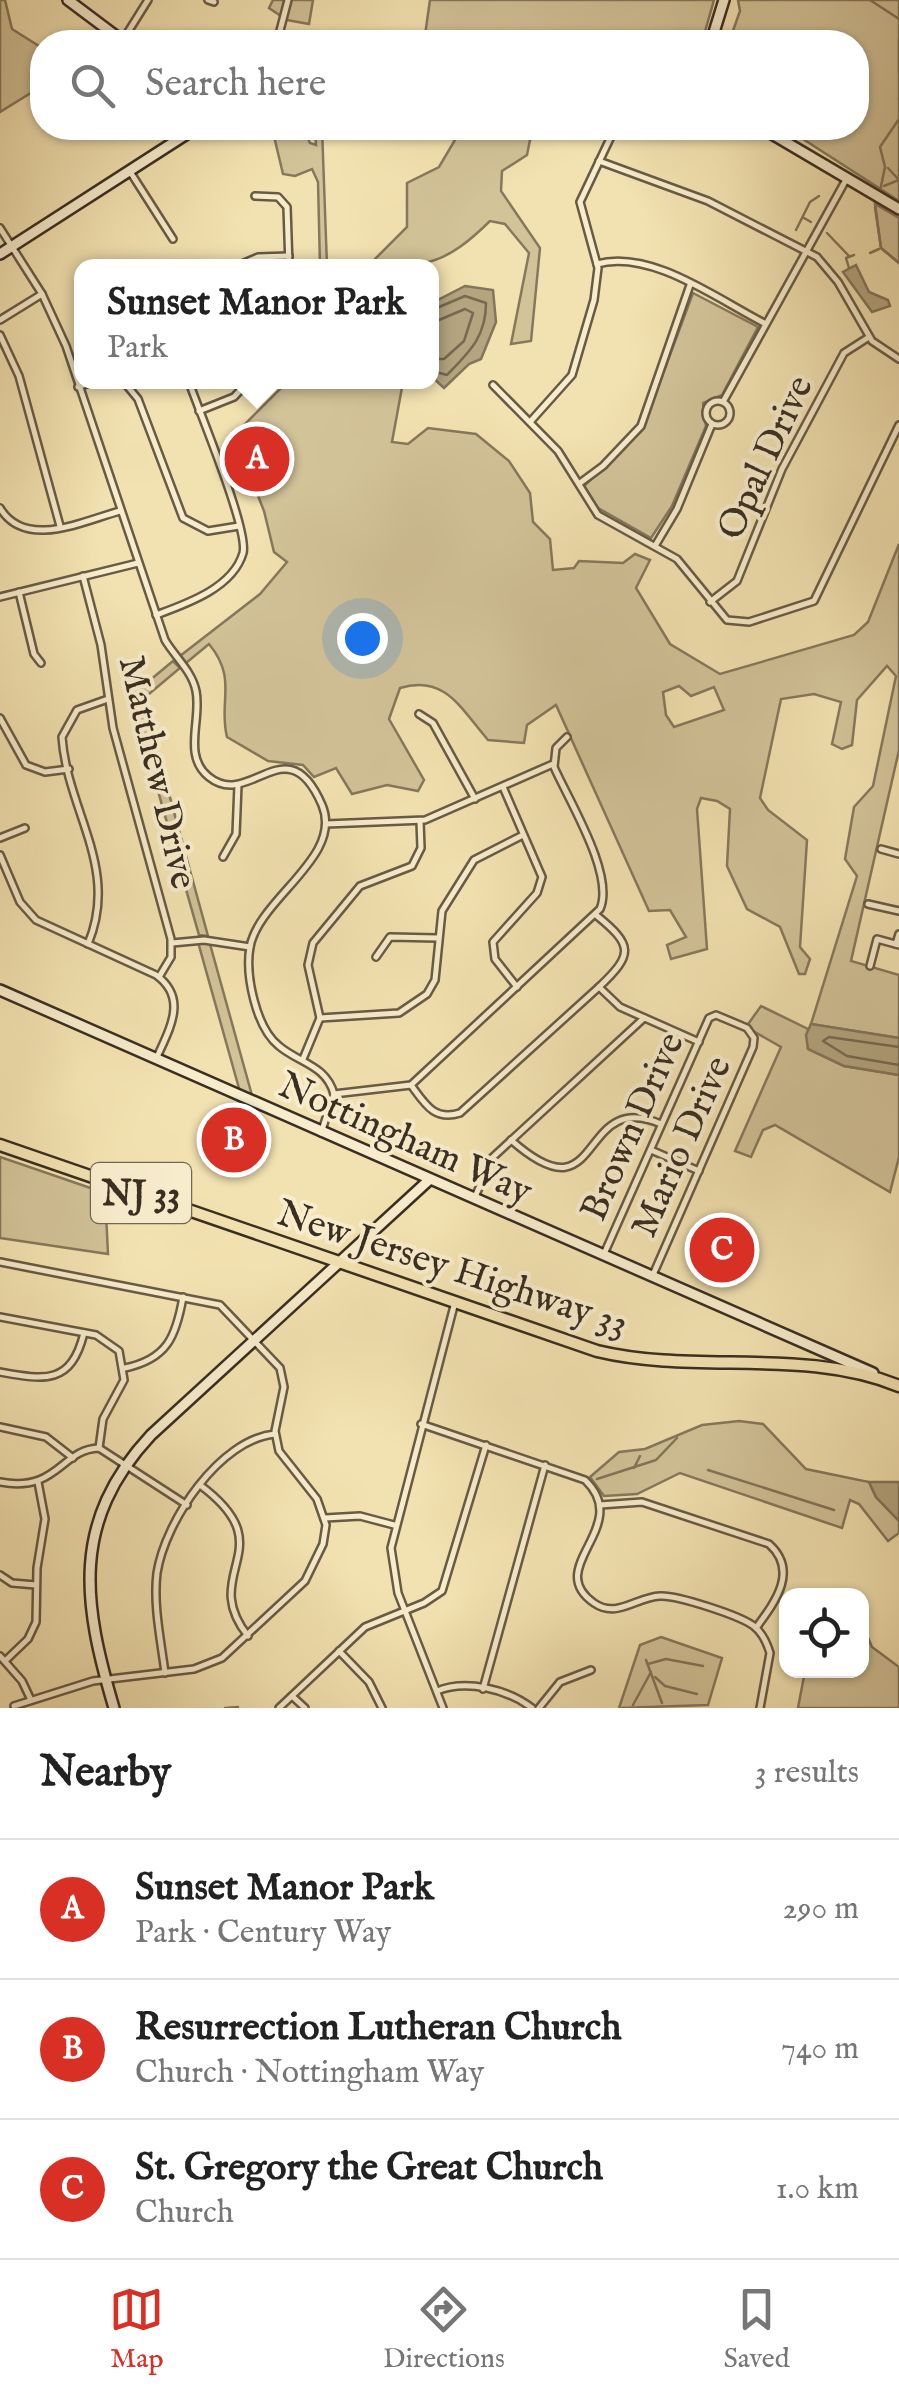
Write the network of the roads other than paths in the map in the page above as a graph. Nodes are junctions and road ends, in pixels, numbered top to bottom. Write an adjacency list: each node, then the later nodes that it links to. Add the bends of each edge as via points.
1 (68, 0): 5 (street)
2 (148, 0): 6 (street)
3 (288, 0): 7 (street)
4 (724, 0): 8 (street)
5 (107, 30)
6 (129, 30)
7 (280, 30)
8 (715, 30)
9 (177, 140): 13 (street)
10 (610, 140): 12 (street)
11 (782, 140): 14 (street)
12 (600, 161): 20 (street, via 708,202); 24 (street, via 580,210)
13 (129, 170): 18 (street); 19 (street)
14 (847, 178): 16 (street); 20 (street)
15 (255, 196): 22 (street, via 285,203)
16 (899, 209)
17 (0, 228): 19 (street)
18 (172, 238)
19 (12, 247): 21 (street); 26 (street)
20 (806, 251): 28 (street); 30 (street, via 838,282)
21 (0, 254)
22 (289, 256): 23 (street)
23 (254, 259)
24 (597, 264): 25 (street, via 630,261); 40 (street, via 596,292 572,375)
25 (690, 285): 28 (street); 43 (street, via 641,426)
26 (42, 294): 27 (street); 32 (street)
27 (0, 320)
28 (765, 323): 38 (street)
29 (0, 335): 46 (street, via 19,376)
30 (869, 337): 31 (street); 53 (street, Opal Drive, via 844,353 782,469 737,581)
31 (899, 358)
32 (74, 376)
33 (493, 385): 40 (street)
34 (79, 389): 45 (street)
35 (130, 389): 47 (street, via 183,518 208,531)
36 (191, 389): 39 (street)
37 (241, 389): 39 (street)
38 (723, 402): 41 (street, via 706,408); 41 (street, via 729,418)
39 (199, 411): 47 (street)
40 (530, 422): 43 (street)
41 (712, 424): 48 (street)
42 (899, 426): 53 (street, via 814,601 741,622 727,620)
43 (580, 483): 48 (street, via 598,516)
44 (0, 508): 46 (street, via 22,529)
45 (120, 512): 46 (street); 49 (street)
46 (60, 526)
47 (240, 526): 54 (street, via 244,550 236,567 200,598)
48 (655, 546): 53 (street, via 684,564)
49 (138, 563): 50 (street); 54 (street)
50 (83, 576): 51 (street); 56 (street, Matthew Drive)
51 (19, 592): 52 (street); 55 (street)
52 (0, 597)
53 (710, 602)
54 (156, 615): 62 (street, via 196,690 197,762 215,781)
55 (41, 663)
56 (108, 699): 61 (street, via 82,706 68,719 62,743); 81 (street, Matthew Drive)
57 (419, 714): 64 (street, via 433,722)
58 (0, 718): 61 (street, via 26,765 45,772)
59 (566, 737): 60 (street)
60 (553, 764): 63 (street); 77 (street, via 604,881)
61 (69, 768): 80 (street, via 101,890)
62 (238, 785): 66 (street, via 276,768 294,770 319,800); 73 (street, via 236,834)
63 (503, 786): 64 (street); 68 (street)
64 (475, 799): 65 (street)
65 (420, 821): 66 (street); 90 (street, via 422,848 412,866 360,886 310,948)
66 (326, 824): 83 (street, via 318,850 263,917)
67 (24, 828): 69 (street)
68 (523, 835): 79 (street, via 474,860 442,911); 88 (street, via 542,883 492,948)
69 (0, 838)
70 (881, 849): 71 (street)
71 (899, 854)
72 (0, 856): 74 (street)
73 (223, 858)
74 (2, 865): 80 (street, via 30,914)
75 (868, 904): 76 (street)
76 (899, 911)
77 (596, 915): 87 (street, via 621,936 626,952); 88 (street)
78 (899, 934): 82 (street)
79 (437, 938): 84 (street, via 394,936); 90 (street, via 434,986 410,1009)
80 (88, 944): 86 (street)
81 (172, 944): 83 (street, via 196,939); 86 (street, Matthew Drive)
82 (898, 945): 85 (street, via 877,940)
83 (250, 946): 94 (street, via 250,975 267,1032)
84 (376, 957)
85 (870, 966)
86 (159, 977): 95 (street, via 172,992 175,1012)
87 (599, 986): 91 (street, via 614,1003); 96 (street, via 460,1113 432,1112)
88 (518, 987): 96 (street)
89 (0, 990): 95 (street, Nottingham Way)
90 (320, 1018): 94 (street)
91 (644, 1018): 93 (street); 100 (street)
92 (753, 1034): 93 (street, Brown Drive, via 716,1014); 103 (street, Mario Drive)
93 (699, 1042): 98 (street, Brown Drive)
94 (303, 1059): 97 (street, via 324,1075)
95 (156, 1060): 99 (street, Nottingham Way)
96 (411, 1085): 97 (street)
97 (334, 1094): 99 (street)
98 (662, 1124): 100 (street, via 637,1116 616,1120 585,1158 559,1168 540,1164); 102 (street, Brown Drive)
99 (321, 1133): 104 (street, Nottingham Way)
100 (511, 1140): 105 (street, via 487,1166)
101 (0, 1145): 108 (main road, New Jersey Highway 33 / NJ 33)
102 (650, 1150): 103 (street); 106 (street, Brown Drive)
103 (699, 1171): 109 (street, Mario Drive)
104 (429, 1180): 105 (street, Nottingham Way); 108 (street)
105 (474, 1200): 106 (street, Nottingham Way)
106 (602, 1257): 109 (street, Nottingham Way)
107 (0, 1262): 110 (street)
108 (338, 1262): 111 (main road, New Jersey Highway 33 / NJ 33); 115 (street)
109 (652, 1278): 114 (street, Nottingham Way)
110 (183, 1296): 115 (street, via 220,1305); 117 (street, via 166,1349)
111 (455, 1302): 116 (main road, New Jersey Highway 33 / NJ 33, via 641,1360); 120 (street)
112 (0, 1317): 113 (street)
113 (84, 1333): 117 (street, via 109,1342); 118 (street, via 75,1360 58,1374)
114 (788, 1338): 116 (street); 119 (street, Nottingham Way)
115 (255, 1340): 122 (street, via 284,1380); 126 (street)
116 (794, 1364): 119 (main road, New Jersey Highway 33 / NJ 33)
117 (125, 1368): 124 (street, via 122,1388 101,1423)
118 (0, 1372)
119 (896, 1384)
120 (421, 1424): 123 (street); 134 (street)
121 (0, 1427): 125 (street, via 46,1436)
122 (275, 1434): 130 (street, via 241,1443); 133 (street, via 282,1458)
123 (486, 1445): 127 (street); 137 (street, via 446,1586)
124 (99, 1448): 125 (street); 126 (street)
125 (74, 1459): 129 (street)
126 (126, 1464): 131 (street); 144 (street, via 104,1506 89,1564 90,1624)
127 (545, 1464): 132 (street, via 585,1480); 145 (street)
128 (0, 1482): 129 (street)
129 (38, 1482): 136 (street, via 45,1519)
130 (200, 1485): 131 (street); 139 (street, via 238,1523 230,1597)
131 (188, 1505): 143 (street, via 157,1574)
132 (600, 1505): 138 (street, via 642,1502 770,1544 782,1558 784,1578); 138 (street, via 599,1530 577,1571 590,1600 614,1609 666,1596)
133 (325, 1518): 134 (street, via 360,1516); 139 (street, via 324,1539 305,1581)
134 (394, 1525): 137 (street, via 392,1571)
135 (0, 1574): 136 (street, via 12,1583)
136 (36, 1585): 141 (street, via 34,1628)
137 (404, 1609): 140 (street, via 372,1622); 146 (street)
138 (756, 1628): 157 (street, via 771,1661)
139 (248, 1636): 143 (street, via 213,1663)
140 (339, 1651): 147 (street); 153 (street, via 369,1682)
141 (2, 1658): 148 (street)
142 (591, 1670): 156 (street, via 560,1682)
143 (165, 1673): 144 (street)
144 (105, 1679): 148 (street); 150 (street)
145 (483, 1689): 146 (street, via 457,1684); 155 (street)
146 (437, 1691): 154 (street)
147 (292, 1696): 151 (street); 152 (street)
148 (31, 1700): 149 (street)
149 (14, 1706)
150 (114, 1708)
151 (278, 1708)
152 (305, 1708)
153 (382, 1708)
154 (443, 1708)
155 (532, 1708)
156 (540, 1708)
157 (760, 1708)

